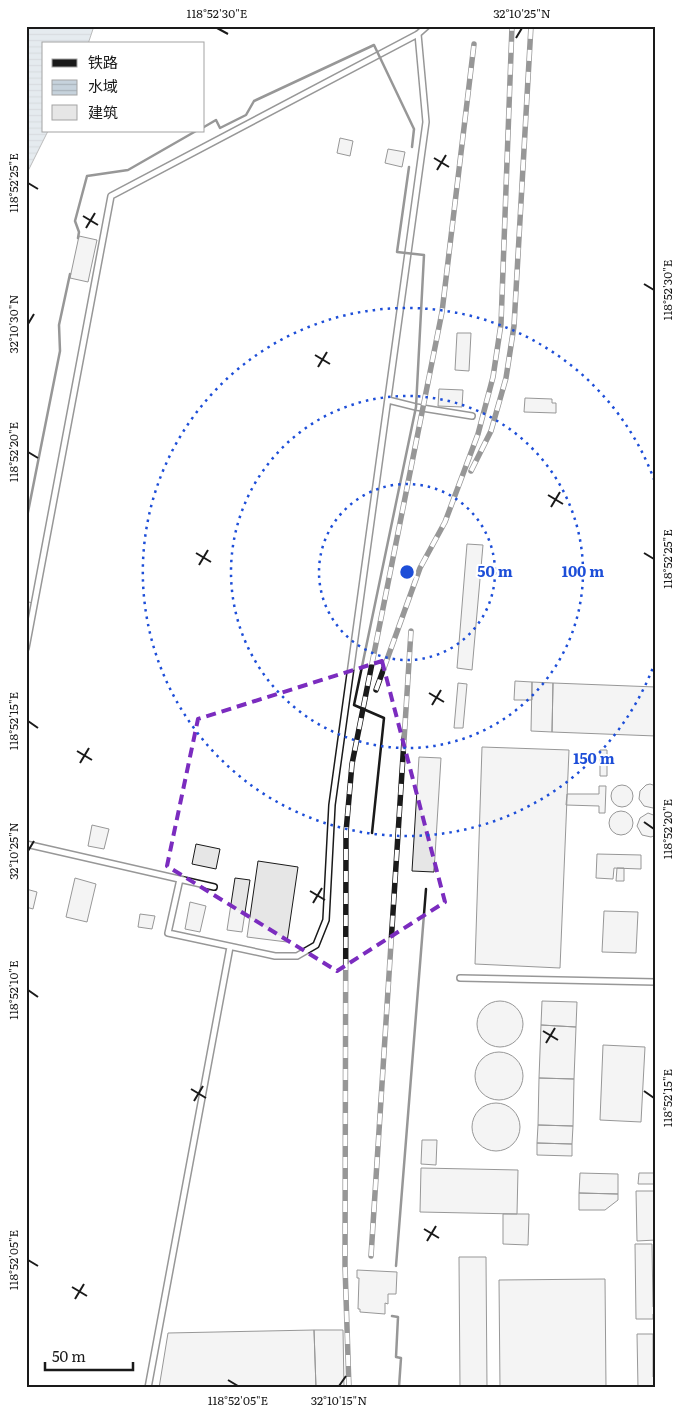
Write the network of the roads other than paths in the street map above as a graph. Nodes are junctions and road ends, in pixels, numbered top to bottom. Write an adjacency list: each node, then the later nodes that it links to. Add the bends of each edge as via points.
1 (427, 26): 2 (lane)
2 (418, 34): 3 (lane, via 426,122); 5 (lane, via 111,196)
3 (388, 400): 4 (lane); 9 (lane, via 332,806 326,920 316,945 297,956 274,956)
4 (472, 416)
5 (26, 648)
6 (26, 844): 7 (lane)
7 (180, 879): 8 (lane); 9 (lane, via 168,933)
8 (214, 887)
9 (230, 947): 12 (lane)
10 (460, 978): 11 (lane)
11 (656, 982)
12 (148, 1388)

